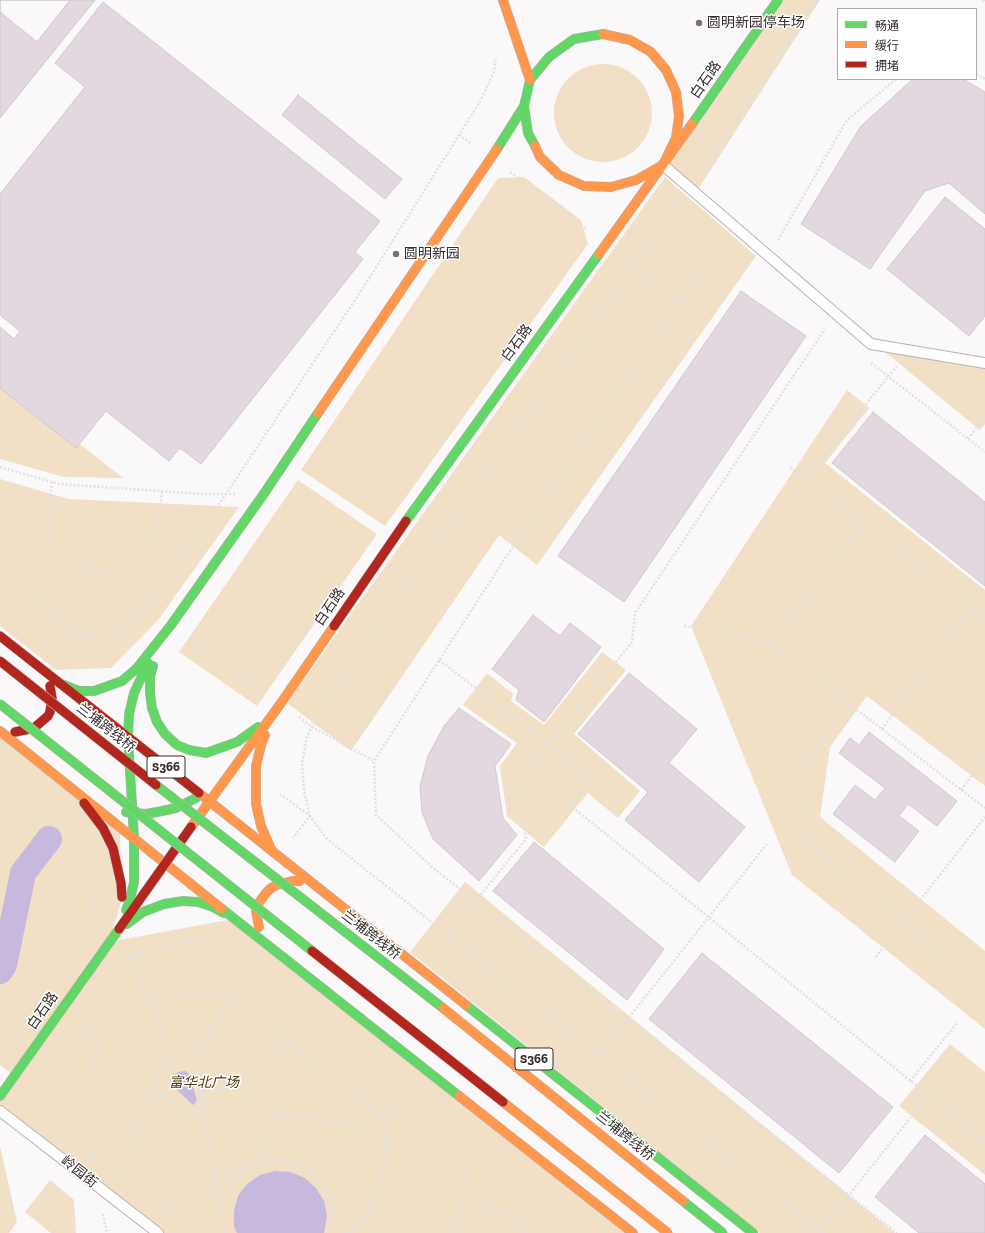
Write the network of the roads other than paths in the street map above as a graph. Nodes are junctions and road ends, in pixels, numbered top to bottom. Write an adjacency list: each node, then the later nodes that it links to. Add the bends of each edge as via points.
1 (503, 0): 3 (main road)
2 (778, 0): 5 (main road, 白石路)
3 (530, 80): 4 (main road); 5 (main road, via 549,57 574,40 603,34 630,40 651,52 666,70 676,92 679,116 676,138)
4 (524, 106): 5 (main road, via 528,133 540,157 559,175 584,186 611,187 636,180); 7 (main road, via 263,495)
5 (663, 165): 6 (lane, via 871,344); 13 (main road, 白石路, via 417,504)
6 (985, 364)
7 (171, 625): 11 (main road, via 136,669 122,681 94,691 79,691); 13 (main road, via 154,662 150,677 150,693 157,722 177,745 206,753 223,748 251,733); 15 (main road, via 150,659 134,693 129,714)
8 (0, 636): 10 (main road, S366)
9 (0, 661): 40 (main road, 兰埔跨线桥, bridge, via 448,1012)
10 (42, 670): 11 (main road, S366); 14 (main road, via 50,684 52,698 48,716 34,728 24,732)
11 (59, 683): 15 (main road, S366)
12 (0, 704): 39 (main road, bridge)
13 (281, 704): 17 (main road); 27 (main road, via 269,724 256,766 256,804 261,826)
14 (0, 730): 18 (main road)
15 (128, 737): 16 (main road, S366); 23 (main road)
16 (156, 760): 19 (main road, S366); 22 (main road, via 170,777)
17 (235, 766): 19 (main road, via 215,786); 21 (main road)
18 (61, 780): 20 (main road); 33 (main road, via 103,828 113,848 122,896)
19 (201, 795): 21 (main road, S366); 22 (main road)
20 (83, 797): 23 (main road, via 101,806); 26 (main road)
21 (210, 802): 24 (main road); 27 (main road, S366)
22 (177, 812): 23 (main road)
23 (133, 813): 26 (main road)
24 (188, 832): 25 (main road); 27 (main road, via 210,827 248,838); 29 (main road)
25 (175, 835): 28 (main road); 29 (main road)
26 (134, 838): 28 (main road); 30 (main road)
27 (272, 851): 31 (main road, S366)
28 (154, 856): 29 (main road); 30 (main road)
29 (166, 863): 32 (main road); 33 (main road)
30 (134, 882): 33 (main road, via 130,900)
31 (316, 885): 34 (main road, via 292,880 270,888 261,899 256,911 257,918 262,935); 41 (main road, S366)
32 (234, 918): 33 (main road, via 198,902 164,904 143,912); 34 (main road)
33 (109, 942): 35 (main road, 白石路)
34 (269, 946): 38 (main road)
35 (0, 1096)
36 (0, 1111): 37 (lane, 岭园街)
37 (154, 1230)
38 (633, 1233)
39 (668, 1233)
40 (723, 1233)
41 (753, 1233)

